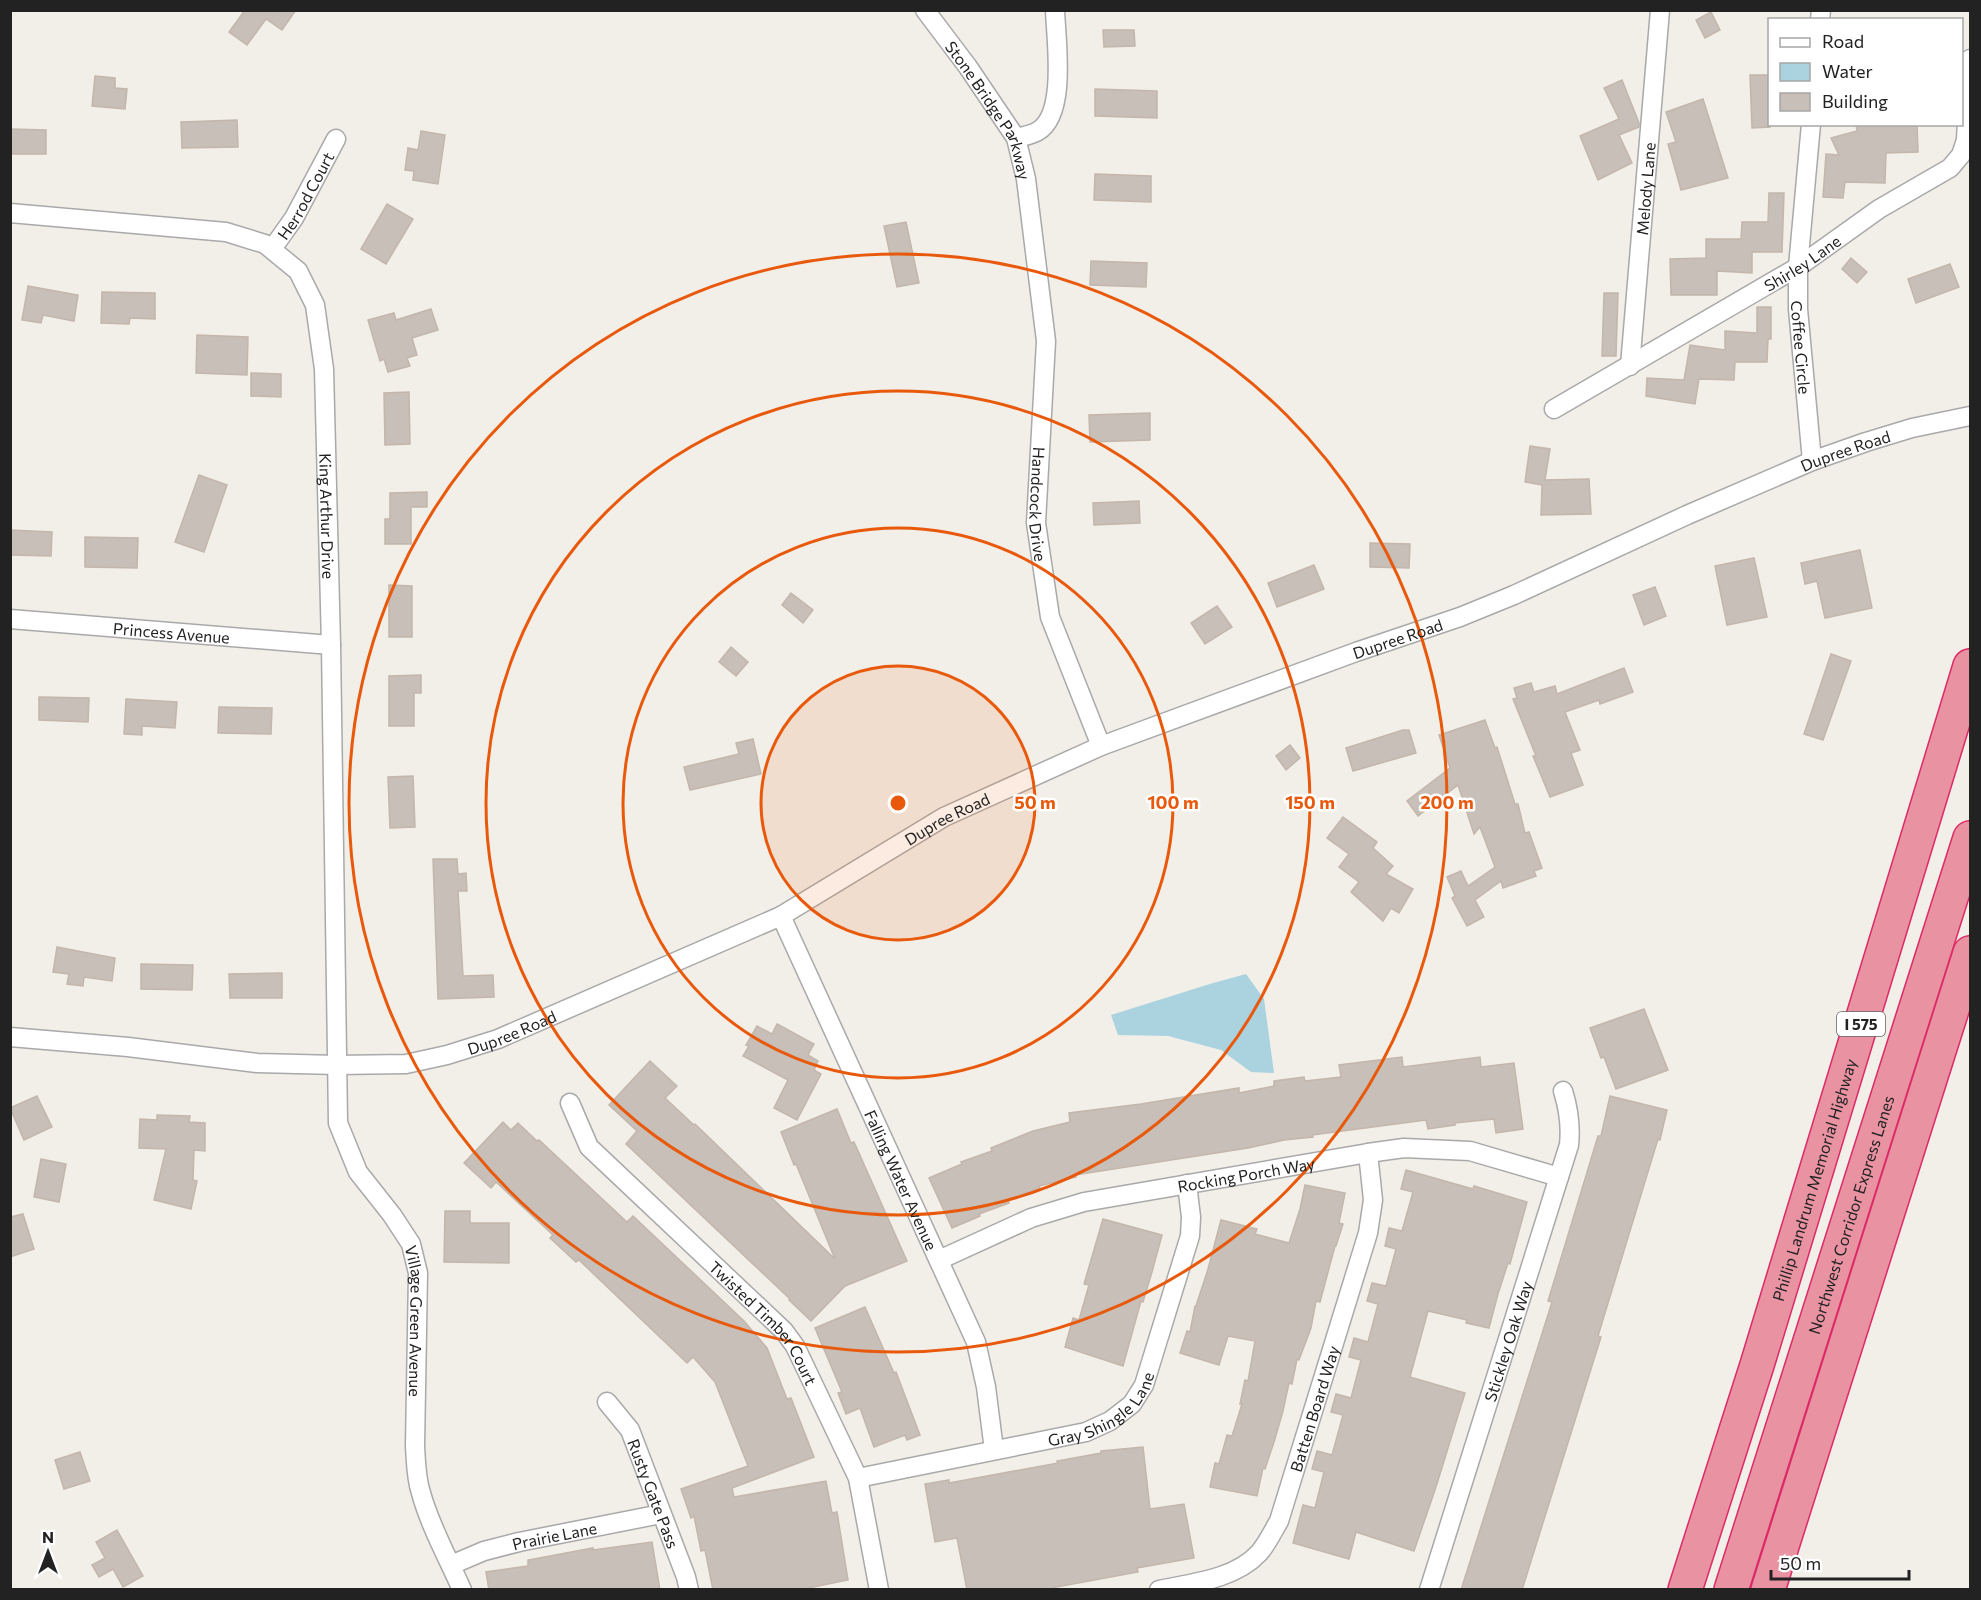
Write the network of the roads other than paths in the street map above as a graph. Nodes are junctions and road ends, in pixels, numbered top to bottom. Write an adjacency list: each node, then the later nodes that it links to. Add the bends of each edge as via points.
1 (925, 10): 6 (street, Stone Bridge Parkway)
2 (1055, 10): 6 (street, via 1059,89 1049,119 1039,131)
3 (1660, 10): 12 (street, Melody Lane)
4 (1971, 59): 11 (street, Shirley Lane, via 1966,140 1956,162 1879,209)
5 (1811, 126): 11 (street, Coffee Circle)
6 (1016, 138): 9 (street, Stone Bridge Parkway)
7 (336, 139): 10 (street, Herrod Court, via 294,218)
8 (10, 213): 10 (street, King Arthur Drive, via 226,232)
9 (1032, 218): 19 (street, Handcock Drive, via 1046,341 1036,523 1050,617)
10 (272, 249): 17 (street, King Arthur Drive, via 298,270 315,305 324,369)
11 (1798, 267): 12 (street, Shirley Lane); 15 (street, Coffee Circle, via 1798,309)
12 (1630, 366): 13 (street, Shirley Lane)
13 (1554, 409)
14 (1971, 416): 15 (street, Dupree Road, via 1912,428)
15 (1812, 461): 19 (street, Dupree Road, via 1460,617)
16 (10, 619): 17 (street, Princess Avenue)
17 (332, 645): 24 (street, King Arthur Drive)
18 (1969, 668): 41 (highway, Phillip Landrum Memorial Highway / I 575)
19 (1101, 746): 21 (street, Dupree Road, via 944,817)
20 (1971, 838): 42 (highway, Northwest Corridor Express Lanes)
21 (781, 916): 24 (street, Dupree Road, via 498,1039 406,1064); 30 (street, Falling Water Avenue)
22 (1971, 953): 43 (highway)
23 (10, 1037): 24 (street, Dupree Road, via 257,1063)
24 (337, 1065): 35 (street, Village Green Avenue, via 338,1122 346,1143 358,1172 411,1244 418,1273 416,1470 420,1492)
25 (1563, 1091): 28 (street, Stickley Oak Way, via 1571,1128)
26 (570, 1103): 33 (street, Twisted Timber Court, via 589,1147 784,1331 795,1346)
27 (1368, 1153): 28 (street, Rocking Porch Way, via 1404,1148 1470,1150); 29 (street, Rocking Porch Way); 39 (street, Batten Board Way, via 1373,1200 1368,1233 1279,1521 1261,1551 1244,1567)
28 (1559, 1177): 40 (street, Stickley Oak Way)
29 (1187, 1184): 30 (street, Rocking Porch Way, via 1057,1209); 32 (street, Gray Shingle Lane, via 1190,1236 1144,1385 1132,1404 1110,1421 1086,1432)
30 (939, 1260): 32 (street, Falling Water Avenue, via 976,1342)
31 (607, 1402): 34 (street, Rusty Gate Pass, via 630,1430)
32 (994, 1450): 33 (street, Gray Shingle Lane)
33 (858, 1479): 38 (street, Twisted Timber Court)
34 (660, 1514): 35 (street, Prairie Lane, via 519,1542); 37 (street, Rusty Gate Pass)
35 (451, 1565): 36 (street, Village Green Avenue)
36 (462, 1590)
37 (689, 1590)
38 (879, 1590)
39 (1159, 1590)
40 (1429, 1590)
41 (1685, 1590)
42 (1731, 1590)
43 (1768, 1590)

